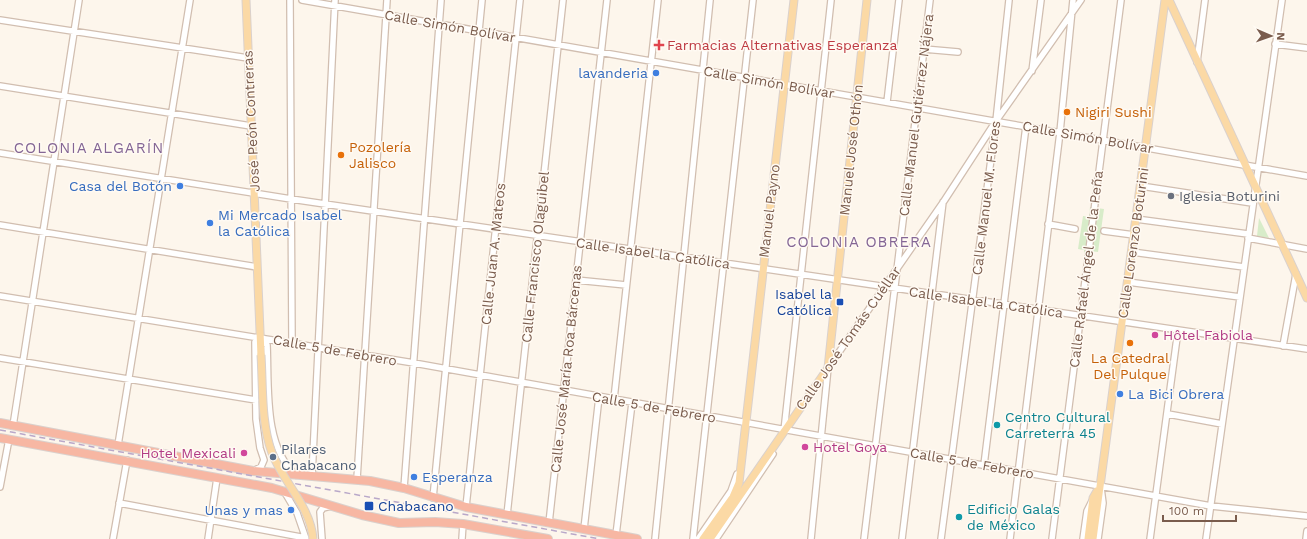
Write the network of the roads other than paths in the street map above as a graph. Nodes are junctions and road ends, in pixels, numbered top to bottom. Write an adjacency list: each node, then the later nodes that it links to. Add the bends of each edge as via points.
1 (79, 0): 34 (street)
2 (190, 0): 39 (street)
3 (246, 0): 44 (main road, José Peón Contreras)
4 (290, 0): 73 (street)
5 (302, 0): 29 (street, Calle Simón Bolívar)
6 (388, 0): 30 (street)
7 (441, 0): 33 (street)
8 (482, 0): 35 (street)
9 (520, 0): 36 (street, Calle Juan A. Mateos)
10 (563, 0): 38 (street, Calle Francisco Olaguibel)
11 (607, 0): 43 (street, Calle José María Roa Bárcenas)
12 (658, 0): 45 (street)
13 (710, 0): 47 (street)
14 (753, 0): 49 (street)
15 (794, 0): 50 (main road, Manuel Payno)
16 (831, 0): 52 (street)
17 (867, 0): 54 (main road, Manuel José Othón)
18 (899, 0): 55 (street)
19 (930, 0): 41 (street, Calle Manuel Gutiérrez Nájera)
20 (1009, 0): 58 (street, Calle Manuel M. Flores)
21 (1041, 0): 48 (street)
22 (1073, 0): 31 (street)
23 (1081, 0): 31 (street, Calle José Tomás Cuéllar)
24 (1121, 0): 62 (street, Calle Rafaél Ángel de la Peña)
25 (1165, 0): 63 (main road, Calle Lorenzo Boturini)
26 (1169, 0): 46 (main road)
27 (1205, 0): 46 (street)
28 (1282, 0): 37 (street)
29 (335, 3): 30 (street, Calle Simón Bolívar); 76 (street)
30 (386, 15): 33 (street, Calle Simón Bolívar); 77 (street)
31 (1071, 15): 48 (street, Calle José Tomás Cuéllar); 61 (street)
32 (0, 20): 34 (street)
33 (439, 24): 35 (street, Calle Simón Bolívar); 78 (street)
34 (74, 31): 39 (street); 53 (street)
35 (479, 31): 36 (street, Calle Simón Bolívar); 80 (street)
36 (516, 38): 38 (street, Calle Simón Bolívar); 84 (street, Calle Juan A. Mateos)
37 (1275, 44): 40 (street); 67 (street)
38 (558, 45): 43 (street, Calle Simón Bolívar); 88 (street, Calle Francisco Olaguibel)
39 (182, 48): 44 (street); 57 (street)
40 (1307, 48)
41 (924, 49): 42 (street); 56 (street, Calle Manuel Gutiérrez Nájera)
42 (958, 52)
43 (601, 53): 45 (street, Calle Simón Bolívar); 90 (street, Calle José María Roa Bárcenas)
44 (248, 58): 59 (main road, José Peón Contreras)
45 (651, 61): 47 (street, Calle Simón Bolívar); 93 (street)
46 (1197, 62): 66 (main road)
47 (703, 70): 49 (street, Calle Simón Bolívar); 96 (street)
48 (1031, 72): 58 (street, Calle José Tomás Cuéllar)
49 (745, 77): 50 (street, Calle Simón Bolívar); 97 (street)
50 (784, 84): 52 (street, Calle Simón Bolívar); 101 (main road, Manuel Payno)
51 (0, 86): 53 (street)
52 (822, 91): 54 (street, Calle Simón Bolívar); 102 (street)
53 (64, 96): 57 (street); 65 (street)
54 (856, 97): 55 (street, Calle Simón Bolívar); 105 (main road, Manuel José Othón)
55 (887, 102): 56 (street, Calle Simón Bolívar)
56 (917, 107): 58 (street, Calle Simón Bolívar); 98 (street, Calle Manuel Gutiérrez Nájera)
57 (172, 113): 59 (street); 69 (street)
58 (996, 121): 60 (street, Calle Simón Bolívar); 74 (street, Calle José Tomás Cuéllar); 114 (street, Calle Manuel M. Flores)
59 (251, 126): 72 (main road, José Peón Contreras)
60 (1026, 126): 61 (street, Calle Simón Bolívar); 116 (street)
61 (1060, 132): 62 (street, Calle Simón Bolívar); 81 (street)
62 (1102, 139): 63 (street, Calle Simón Bolívar); 118 (street, Calle Rafaél Ángel de la Peña)
63 (1146, 147): 66 (street, Calle Simón Bolívar); 71 (main road, Calle Lorenzo Boturini)
64 (0, 153): 65 (street, Calle Isabel la Católica)
65 (54, 161): 69 (street, Calle Isabel la Católica); 86 (street)
66 (1246, 165): 67 (street, Calle Simón Bolívar); 70 (main road)
67 (1257, 167): 68 (street, Calle Simón Bolívar); 70 (street)
68 (1307, 176)
69 (161, 178): 72 (street, Calle Isabel la Católica); 92 (street)
70 (1255, 184): 75 (street); 91 (main road)
71 (1141, 186): 75 (street); 79 (main road, Calle Lorenzo Boturini)
72 (254, 193): 73 (street, Calle Isabel la Católica); 99 (main road, José Peón Contreras)
73 (291, 199): 76 (street, Calle Isabel la Católica); 124 (street)
74 (944, 201): 98 (street, Calle José Tomás Cuéllar); 110 (street)
75 (1252, 203): 89 (street)
76 (325, 204): 77 (street, Calle Isabel la Católica); 126 (street)
77 (374, 211): 78 (street, Calle Isabel la Católica); 128 (street)
78 (425, 219): 80 (street, Calle Isabel la Católica); 131 (street)
79 (1136, 219): 87 (main road, Calle Lorenzo Boturini); 89 (street)
80 (460, 224): 84 (street, Calle Isabel la Católica); 133 (street)
81 (1048, 224): 83 (street); 117 (street)
82 (0, 225): 86 (street)
83 (1075, 229)
84 (496, 230): 88 (street, Calle Isabel la Católica); 134 (street, Calle Juan A. Mateos)
85 (1104, 231): 87 (street)
86 (43, 232): 92 (street); 115 (street)
87 (1134, 235): 95 (main road, Calle Lorenzo Boturini)
88 (537, 236): 90 (street, Calle Isabel la Católica); 136 (street, Calle Francisco Olaguibel)
89 (1248, 236): 91 (street); 100 (street)
90 (580, 242): 93 (street, Calle Isabel la Católica); 104 (street, Calle José María Roa Bárcenas)
91 (1283, 245): 94 (street); 103 (main road)
92 (150, 249): 99 (street); 119 (street)
93 (630, 249): 96 (street, Calle Isabel la Católica); 107 (street)
94 (1307, 249)
95 (1132, 252): 100 (street); 106 (main road, Calle Lorenzo Boturini)
96 (684, 257): 97 (street, Calle Isabel la Católica); 142 (street)
97 (723, 263): 101 (street, Calle Isabel la Católica); 144 (street)
98 (898, 266): 108 (street, Calle José Tomás Cuéllar); 109 (street, Calle Manuel Gutiérrez Nájera)
99 (257, 267): 122 (main road, José Peón Contreras)
100 (1244, 267): 112 (street)
101 (762, 269): 102 (street, Calle Isabel la Católica); 146 (main road, Manuel Payno)
102 (800, 274): 105 (street, Calle Isabel la Católica); 149 (street)
103 (1296, 274): 113 (main road); 125 (street)
104 (576, 280): 107 (street); 137 (street, Calle José María Roa Bárcenas)
105 (837, 280): 108 (street, Calle Isabel la Católica); 132 (main road, Manuel José Othón)
106 (1128, 282): 112 (street); 120 (main road, Calle Lorenzo Boturini)
107 (626, 285): 140 (street)
108 (883, 286): 109 (street, Calle Isabel la Católica); 132 (street, Calle José Tomás Cuéllar)
109 (894, 288): 110 (street, Calle Isabel la Católica); 155 (street, Calle Manuel Gutiérrez Nájera)
110 (932, 294): 114 (street, Calle Isabel la Católica); 156 (street)
111 (0, 296): 115 (street, Calle 5 de Febrero)
112 (1240, 297): 123 (street)
113 (1307, 298)
114 (972, 300): 116 (street, Calle Isabel la Católica); 157 (street, Calle Manuel M. Flores)
115 (33, 301): 119 (street, Calle 5 de Febrero); 130 (street)
116 (1005, 304): 117 (street, Calle Isabel la Católica); 159 (street)
117 (1037, 309): 118 (street, Calle Isabel la Católica); 161 (street)
118 (1080, 315): 120 (street, Calle Isabel la Católica); 166 (street, Calle Rafaél Ángel de la Peña)
119 (138, 318): 122 (street, Calle 5 de Febrero); 135 (street)
120 (1123, 322): 121 (street, Calle Isabel la Católica); 167 (main road, Calle Lorenzo Boturini)
121 (1178, 330): 123 (street, Calle Isabel la Católica); 143 (street)
122 (260, 338): 124 (street, Calle 5 de Febrero); 139 (street, via 255,342); 162 (street, José Peón Contreras, via 267,345 274,442 285,465); 188 (main road, José Peón Contreras, bridge, via 268,440 275,461 308,517)
123 (1235, 338): 125 (street, Calle Isabel la Católica); 147 (street)
124 (292, 343): 126 (street, Calle 5 de Febrero)
125 (1283, 346): 127 (street, Calle Isabel la Católica)
126 (318, 347): 128 (street, Calle 5 de Febrero); 163 (street)
127 (1307, 349)
128 (365, 356): 131 (street, Calle 5 de Febrero); 165 (street)
129 (0, 358): 130 (street)
130 (23, 362): 135 (street); 148 (street)
131 (414, 363): 133 (street, Calle 5 de Febrero); 169 (street)
132 (828, 368): 149 (main road, Calle José Tomás Cuéllar); 150 (street, Manuel José Othón)
133 (446, 370): 134 (street, Calle 5 de Febrero); 172 (street)
134 (480, 376): 136 (street, Calle 5 de Febrero); 177 (street, Calle Juan A. Mateos)
135 (128, 379): 139 (street); 154 (street)
136 (521, 383): 137 (street, Calle 5 de Febrero); 178 (street, Calle Francisco Olaguibel)
137 (564, 391): 138 (street, Calle 5 de Febrero); 181 (street, Calle José María Roa Bárcenas)
138 (599, 397): 140 (street, Calle 5 de Febrero); 183 (street)
139 (256, 400): 160 (street, via 264,460 261,468)
140 (614, 400): 141 (street, Calle 5 de Febrero)
141 (632, 403): 142 (street, Calle 5 de Febrero); 185 (street)
142 (668, 409): 144 (street, Calle 5 de Febrero); 193 (street)
143 (1168, 414): 147 (street); 171 (street)
144 (707, 416): 146 (street, Calle 5 de Febrero); 194 (street)
145 (0, 423): 148 (highway)
146 (745, 423): 149 (street, Calle 5 de Febrero); 153 (main road)
147 (1222, 424): 176 (street)
148 (14, 426): 154 (highway)
149 (784, 430): 150 (street, Calle 5 de Febrero); 197 (main road, Calle José Tomás Cuéllar); 198 (street, via 784,437)
150 (821, 436): 155 (street, Calle 5 de Febrero); 199 (street, Manuel José Othón)
151 (0, 438): 152 (highway)
152 (9, 439): 158 (highway); 168 (street)
153 (743, 444): 195 (street, via 733,487); 196 (main road, via 737,490)
154 (118, 445): 160 (highway)
155 (875, 446): 156 (street, Calle 5 de Febrero); 200 (street, Calle Manuel Gutiérrez Nájera)
156 (913, 453): 157 (street, Calle 5 de Febrero); 201 (street)
157 (951, 459): 159 (street, Calle 5 de Febrero); 202 (street, Calle Manuel M. Flores)
158 (126, 460): 164 (highway); 174 (street)
159 (984, 465): 161 (street, Calle 5 de Febrero)
160 (253, 471): 162 (highway)
161 (1018, 471): 166 (street, Calle 5 de Febrero); 203 (street)
162 (296, 475): 163 (highway)
163 (312, 476): 165 (highway)
164 (217, 478): 170 (highway); 180 (street)
165 (357, 479): 169 (highway)
166 (1060, 479): 167 (street, Calle 5 de Febrero); 204 (street, Calle Rafaél Ángel de la Peña)
167 (1100, 485): 171 (street, Calle 5 de Febrero); 173 (main road, Calle Lorenzo Boturini); 207 (main road, Calle Lorenzo Boturini); 208 (street, Calle Lorenzo Boturini, via 1103,503)
168 (0, 487)
169 (404, 488): 172 (highway)
170 (284, 491): 175 (highway); 188 (street)
171 (1156, 496): 176 (street, Calle 5 de Febrero); 209 (street)
172 (433, 498): 177 (highway)
173 (1093, 498): 205 (street, Calle Lorenzo Boturini, via 1086,511); 206 (main road, Calle Lorenzo Boturini)
174 (119, 503): 180 (street); 186 (street)
175 (332, 506): 182 (highway, via 399,523); 189 (street, via 323,508 320,512)
176 (1211, 506): 179 (street, Calle 5 de Febrero); 210 (street)
177 (466, 507): 178 (highway)
178 (507, 515): 181 (highway)
179 (1307, 516)
180 (210, 520): 187 (street); 188 (street)
181 (549, 523): 183 (highway)
182 (463, 524): 190 (street); 191 (highway)
183 (584, 529): 185 (highway)
184 (1307, 531): 211 (street)
185 (616, 535): 192 (highway)
186 (113, 539)
187 (208, 539)
188 (308, 539)
189 (322, 539)
190 (462, 539)
191 (548, 539)
192 (637, 539)
193 (655, 539)
194 (693, 539)
195 (698, 539)
196 (703, 539)
197 (710, 539)
198 (716, 539)
199 (811, 539)
200 (864, 539)
201 (902, 539)
202 (941, 539)
203 (1010, 539)
204 (1052, 539)
205 (1083, 539)
206 (1088, 539)
207 (1093, 539)
208 (1098, 539)
209 (1150, 539)
210 (1206, 539)
211 (1306, 539)

